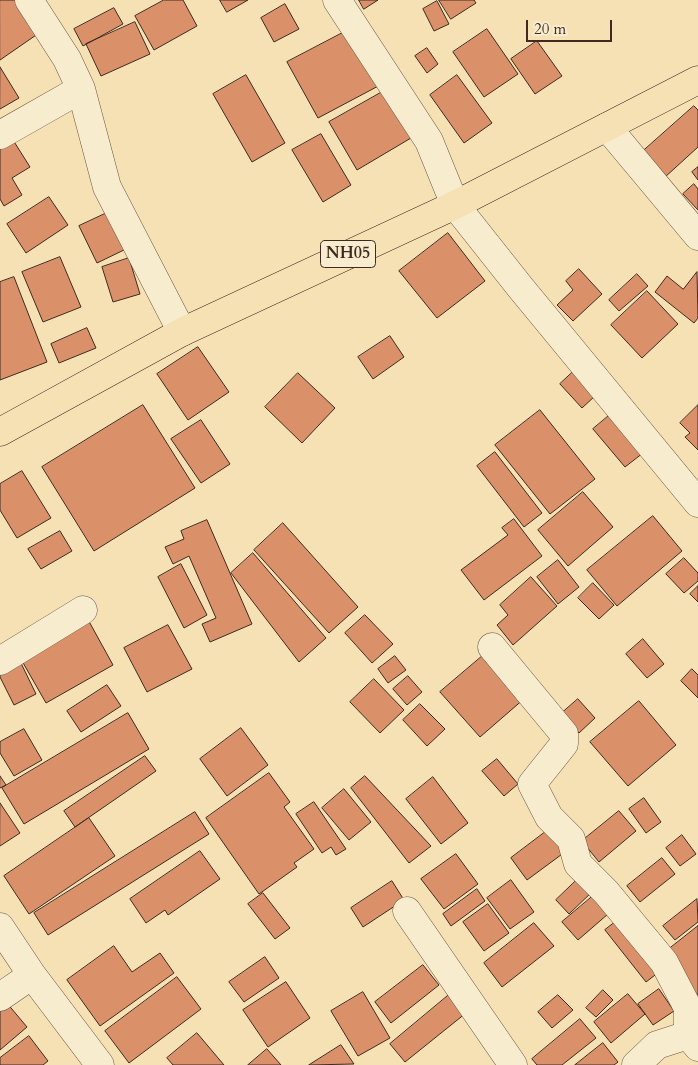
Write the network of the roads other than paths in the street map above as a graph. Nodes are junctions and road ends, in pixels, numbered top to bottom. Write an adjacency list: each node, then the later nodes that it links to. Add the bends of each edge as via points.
1 (29, 0): 4 (street, via 67,59)
2 (338, 0): 7 (street, via 429,141)
3 (698, 80): 5 (main road, NH05)
4 (81, 89): 6 (street); 9 (street, via 107,187)
5 (607, 127): 7 (main road, NH05); 8 (street)
6 (0, 135)
7 (455, 204): 9 (main road, NH05); 11 (street)
8 (698, 236)
9 (182, 332): 10 (main road, NH05)
10 (0, 432)
11 (698, 503)
12 (83, 610): 14 (street)
13 (492, 646): 19 (street, via 564,734 564,744 532,784 549,817 571,839 578,864 606,892 664,962 688,1008)
14 (0, 661)
15 (407, 911): 21 (street)
16 (0, 927): 17 (street)
17 (32, 975): 18 (street); 20 (street)
18 (0, 997)
19 (693, 1041): 22 (street, via 656,1046)
20 (100, 1065)
21 (514, 1065)
22 (636, 1065)

